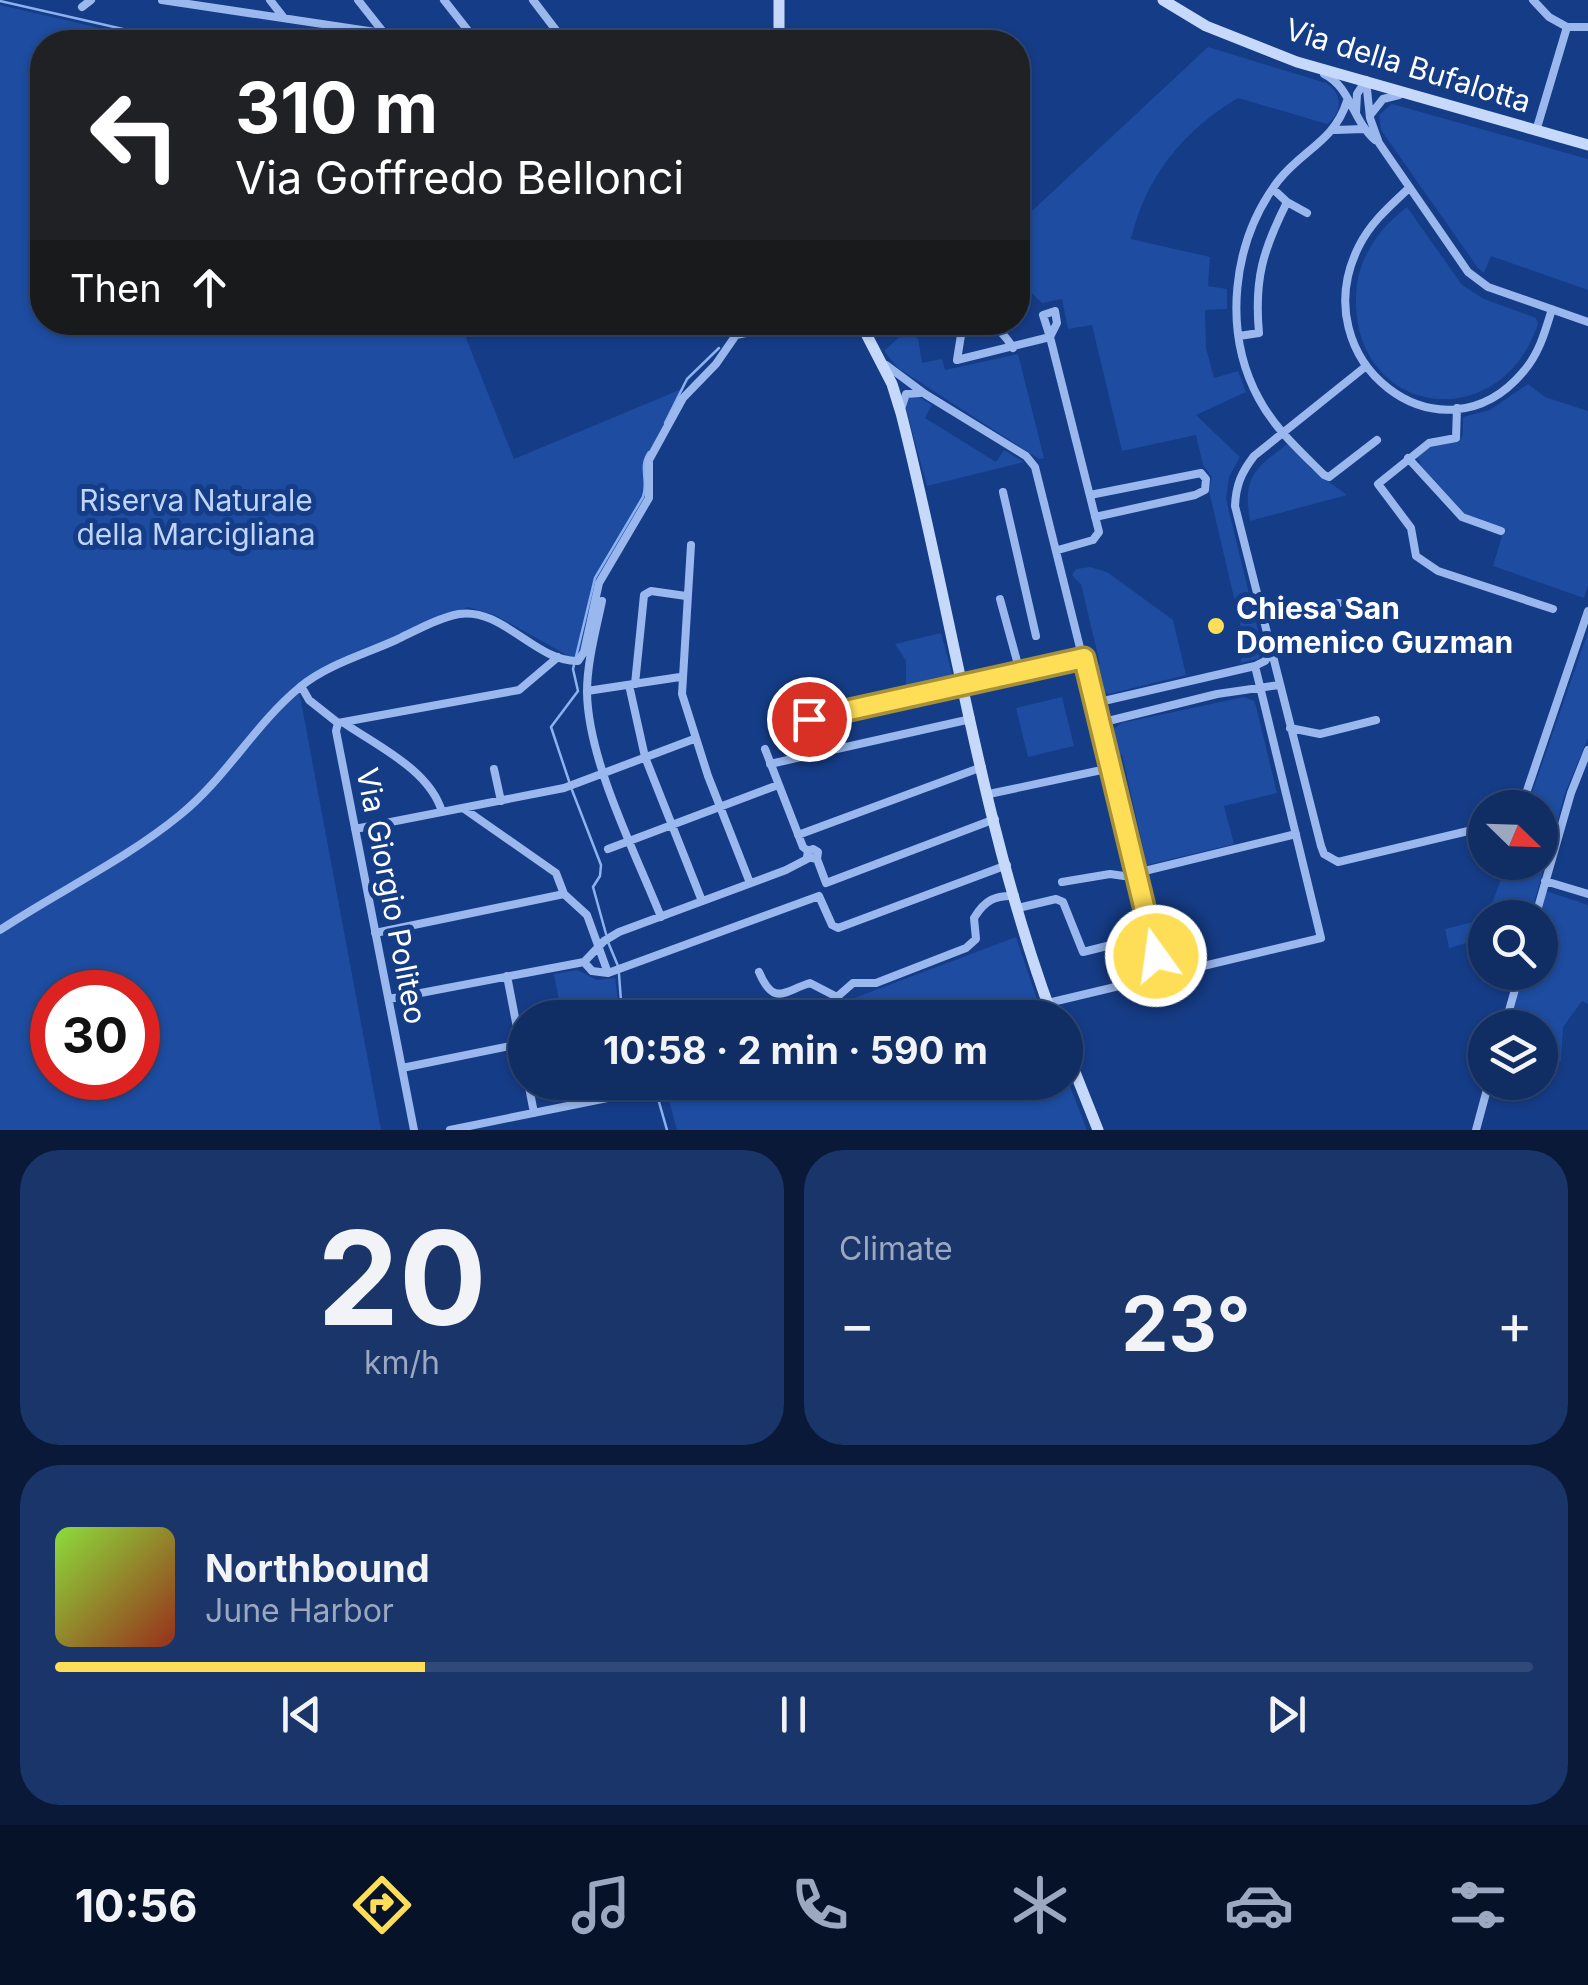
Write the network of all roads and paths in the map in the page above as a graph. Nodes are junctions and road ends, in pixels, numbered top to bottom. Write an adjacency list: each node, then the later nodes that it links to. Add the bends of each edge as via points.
1 (91, 0): 10 (street)
2 (162, 0): 11 (street)
3 (270, 0): 11 (street)
4 (358, 0): 15 (street)
5 (444, 0): 16 (street)
6 (533, 0): 17 (street)
7 (779, 0): 18 (street)
8 (1163, 0): 19 (street, Via della Bufalotta, via 1206,26)
9 (1533, 0): 13 (street)
10 (82, 7)
11 (284, 18): 14 (street)
12 (1588, 26): 13 (street)
13 (1566, 27): 27 (street)
14 (359, 30)
15 (381, 30)
16 (468, 30)
17 (555, 30)
18 (779, 30)
19 (1297, 62): 20 (street, Via della Bufalotta); 22 (street, via 1337,81)
20 (1366, 80): 21 (street, Via della Bufalotta); 23 (street); 24 (street, via 1356,100)
21 (1434, 100): 23 (street, via 1390,96); 27 (street, Via della Bufalotta)
22 (1347, 101): 24 (street); 26 (street)
23 (1370, 118): 28 (street)
24 (1357, 119): 25 (street)
25 (1364, 129): 26 (street); 28 (street)
26 (1334, 130): 31 (street)
27 (1536, 131): 29 (street, Via della Bufalotta)
28 (1378, 143): 30 (street)
29 (1588, 145)
30 (1409, 188): 34 (street, via 1476,280); 43 (street, via 1371,226 1350,272 1347,325)
31 (1273, 189): 32 (street); 40 (street, via 1239,270)
32 (1287, 202): 33 (street); 40 (street, via 1258,275 1258,334)
33 (1307, 213)
34 (1552, 310): 35 (street); 45 (street, via 1520,376 1490,398)
35 (1588, 322)
36 (736, 335): 64 (street, via 680,403 648,464 648,501 599,583)
37 (867, 335): 42 (street)
38 (960, 335): 41 (street, via 958,360)
39 (1006, 335): 41 (street)
40 (1239, 336): 47 (street, via 1258,397)
41 (1013, 348): 51 (street, via 1050,337)
42 (879, 359): 44 (street); 46 (street)
43 (1364, 367): 45 (street, via 1405,399); 47 (street)
44 (924, 394): 46 (street, via 906,394); 55 (street, via 1026,456)
45 (1457, 408): 49 (street, via 1456,438)
46 (900, 413): 74 (street)
47 (1282, 434): 48 (street, via 1329,477); 61 (street, via 1254,456 1235,492)
48 (1377, 440)
49 (1408, 458): 53 (street, via 1462,517); 60 (street, via 1378,484 1410,528 1416,556 1438,571)
50 (1004, 492): 63 (street)
51 (1090, 496): 52 (street); 52 (street, via 1181,475 1200,474 1207,482 1195,496)
52 (1095, 518): 55 (street, via 1094,540)
53 (1502, 530)
54 (691, 545): 56 (street)
55 (1058, 550): 67 (street)
56 (686, 596): 72 (street); 73 (street, via 650,590 644,595)
57 (1000, 599): 69 (street)
58 (602, 601): 64 (street)
59 (1339, 603): 61 (street, via 1284,614)
60 (1553, 608)
61 (1260, 609): 65 (street)
62 (1588, 611): 99 (street)
63 (1036, 636)
64 (588, 651): 66 (street, via 576,662); 79 (street)
65 (1271, 652): 68 (street); 70 (street)
66 (558, 657): 76 (street, via 482,617 459,614); 86 (street, via 518,690)
67 (1084, 658): 69 (street); 81 (street)
68 (1255, 666): 70 (street); 71 (street); 77 (street)
69 (1020, 672): 74 (street)
70 (1276, 672): 75 (street); 77 (street)
71 (1210, 677): 78 (street); 80 (street)
72 (680, 678): 73 (street); 89 (street)
73 (632, 684): 79 (street); 92 (street)
74 (964, 684): 83 (street); 84 (street)
75 (1279, 685): 77 (street); 88 (street)
76 (301, 686): 86 (street); 127 (street, via 184,813)
77 (1260, 687): 80 (street); 109 (street)
78 (1162, 688): 81 (street); 82 (street, via 1170,695)
79 (587, 691): 97 (street)
80 (1213, 696): 82 (street)
81 (1095, 703): 87 (street)
82 (1166, 707): 87 (street)
83 (971, 718): 93 (street); 94 (street)
84 (809, 719)
85 (1376, 720): 88 (street, via 1320,734)
86 (340, 723): 104 (street, via 407,766 433,791); 107 (street, Via Giorgio Politeo, via 336,731)
87 (1100, 723): 95 (street)
88 (1290, 728): 108 (street, via 1321,846 1330,858 1346,861)
89 (694, 739): 92 (street); 102 (street)
90 (765, 749): 93 (street)
91 (1588, 750): 116 (street)
92 (645, 758): 97 (street); 106 (street)
93 (770, 764): 98 (street)
94 (982, 767): 100 (street); 110 (street)
95 (1111, 768): 100 (street); 115 (street)
96 (494, 769): 101 (street)
97 (604, 772): 101 (street); 111 (street)
98 (778, 784): 102 (street); 110 (street)
99 (1527, 790)
100 (989, 794): 105 (street)
101 (500, 801): 103 (street)
102 (719, 806): 106 (street); 118 (street)
103 (463, 808): 104 (street); 120 (street, via 556,873)
104 (442, 812): 107 (street)
105 (995, 819): 114 (street); 119 (street)
106 (672, 824): 111 (street); 124 (street)
107 (355, 829): 128 (street, Via Giorgio Politeo)
108 (1468, 831)
109 (1296, 834): 115 (street); 135 (street, via 1321,938)
110 (798, 835): 113 (street)
111 (631, 840): 112 (street); 126 (street)
112 (608, 849)
113 (811, 856): 118 (street); 119 (street)
114 (1007, 865): 122 (street, via 840,928); 125 (street)
115 (1136, 872): 117 (street); 129 (street)
116 (1545, 881): 121 (street); 123 (street)
117 (1062, 882)
118 (750, 883): 124 (street)
119 (826, 883): 122 (street)
120 (564, 894): 128 (street); 130 (street, via 587,915)
121 (1588, 894)
122 (819, 896): 132 (street)
123 (1540, 900)
124 (702, 901): 126 (street)
125 (1017, 902): 129 (street, via 1063,902 1084,952); 133 (street, via 995,896 984,905 974,918 976,939 966,948 876,983 853,983 836,996 810,983 778,994); 138 (street)
126 (661, 917): 130 (street)
127 (0, 930)
128 (375, 933): 136 (street, Via Giorgio Politeo)
129 (1152, 935): 135 (street)
130 (599, 946): 131 (street); 132 (street)
131 (584, 962): 132 (street, via 592,971); 134 (street)
132 (612, 972)
133 (759, 972)
134 (507, 976): 136 (street); 137 (street)
135 (1162, 977): 139 (street)
136 (389, 999): 141 (street, Via Giorgio Politeo)
137 (512, 1000)
138 (1047, 1000)
139 (1057, 1000)
140 (508, 1046): 141 (street)
141 (402, 1068): 147 (street, Via Giorgio Politeo)
142 (1083, 1092): 149 (street)
143 (531, 1100): 146 (street)
144 (598, 1100): 146 (street)
145 (1484, 1100): 150 (street)
146 (534, 1113): 148 (street)
147 (414, 1130)
148 (450, 1130)
149 (1098, 1130)
150 (1476, 1130)

